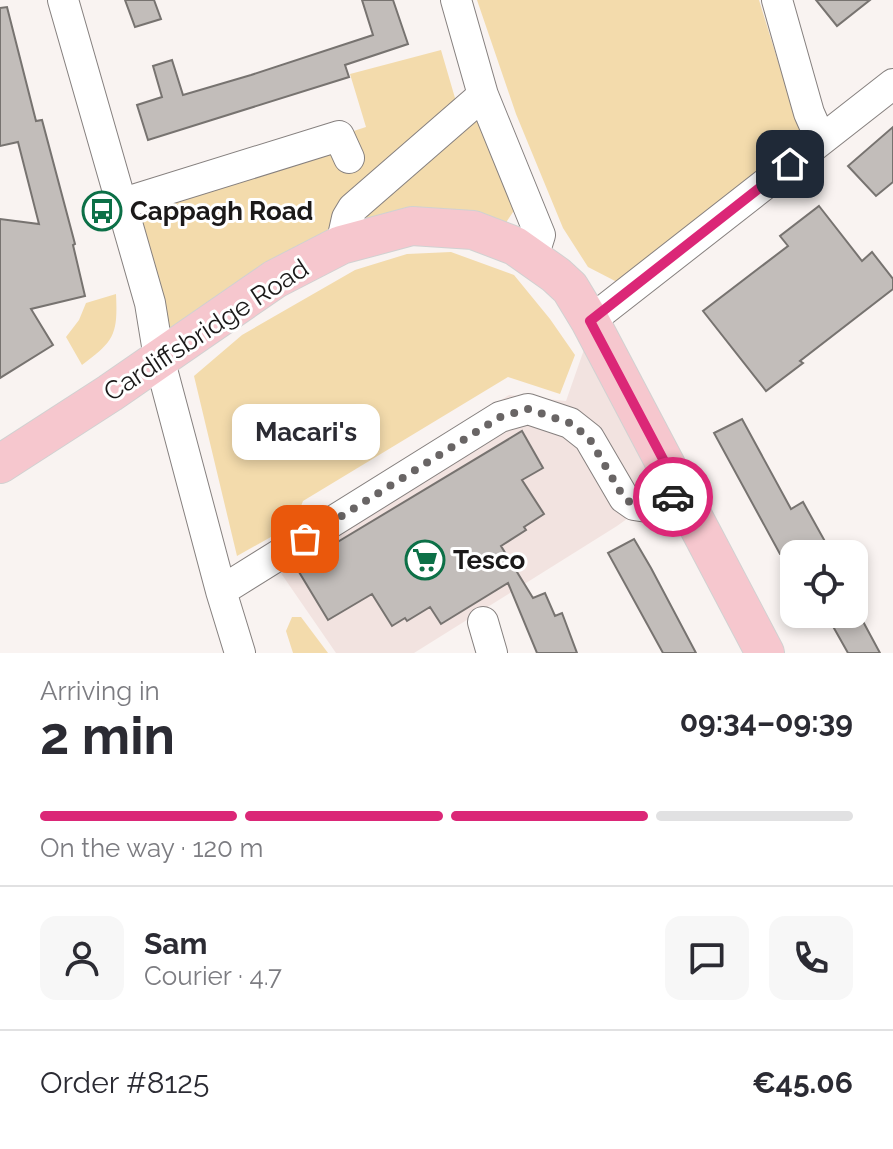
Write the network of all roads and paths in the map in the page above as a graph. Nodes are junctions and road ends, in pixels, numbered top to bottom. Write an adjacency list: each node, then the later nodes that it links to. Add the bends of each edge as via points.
1 (63, 0): 8 (street)
2 (456, 0): 5 (street)
3 (777, 0): 6 (street)
4 (893, 84): 6 (street)
5 (483, 95): 9 (street, via 353,208); 10 (street, via 540,235)
6 (821, 140): 11 (street)
7 (349, 158): 8 (street, via 339,136)
8 (120, 204): 12 (street, via 150,303)
9 (341, 245): 10 (main road, Cardiffsbridge Road, via 412,226 473,230); 12 (main road, Cardiffsbridge Road, via 275,279)
10 (533, 257): 11 (main road, Cardiffsbridge Road, via 570,288)
11 (590, 321): 14 (main road, Cardiffsbridge Road)
12 (159, 358): 13 (main road, Cardiffsbridge Road); 15 (street)
13 (0, 464)
14 (682, 495): 15 (street, via 647,507 634,505 624,498 589,438 570,423 528,409 500,417); 19 (main road, Cardiffsbridge Road)
15 (221, 591): 17 (street)
16 (483, 622): 18 (street)
17 (240, 653)
18 (492, 653)
19 (765, 653)

